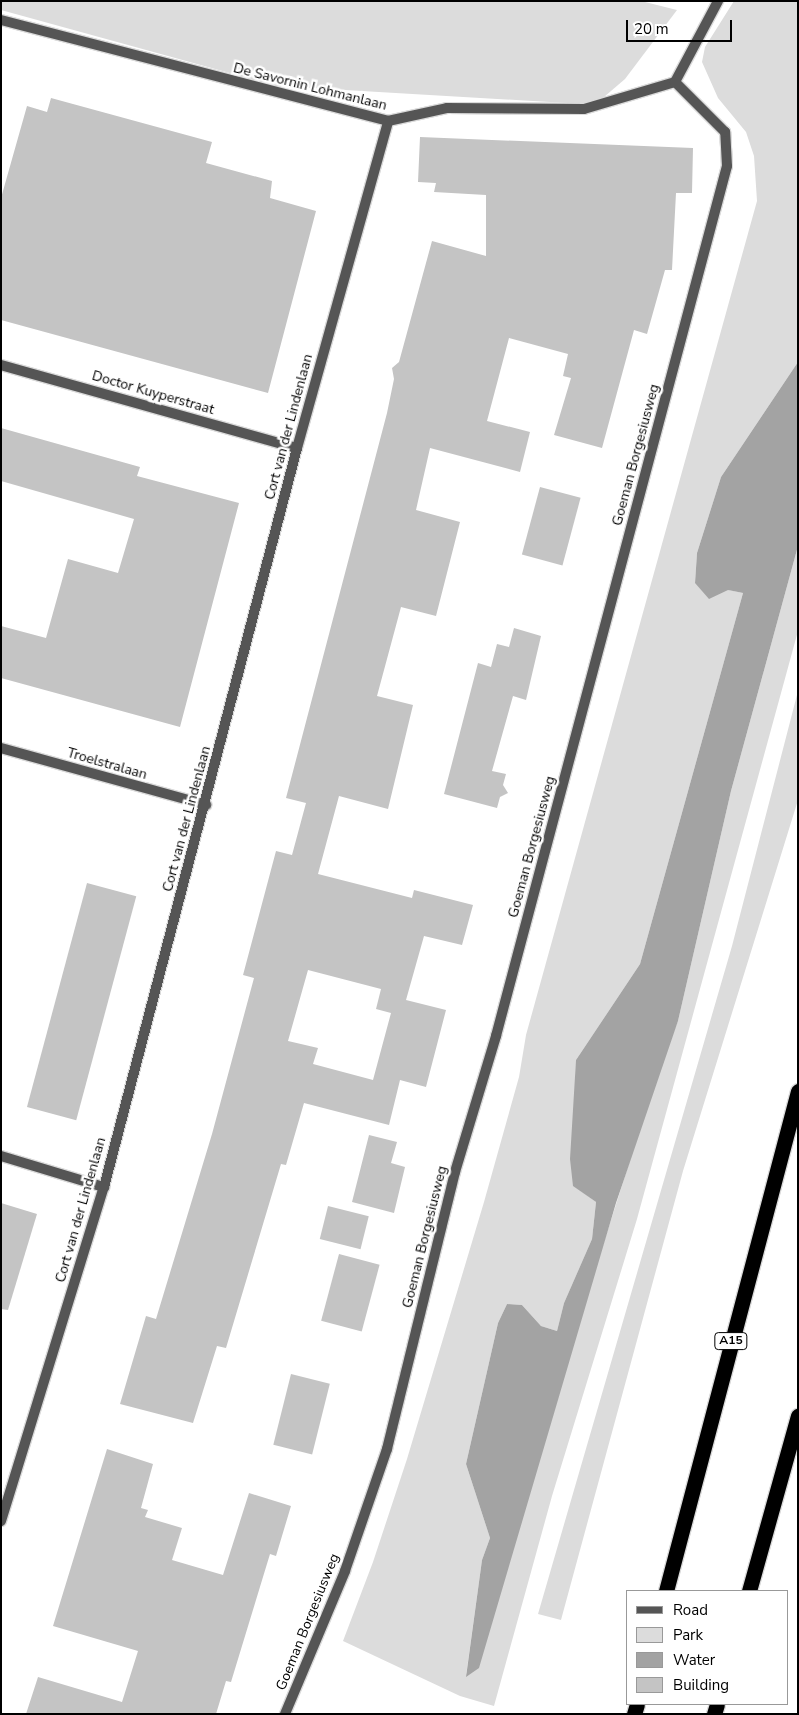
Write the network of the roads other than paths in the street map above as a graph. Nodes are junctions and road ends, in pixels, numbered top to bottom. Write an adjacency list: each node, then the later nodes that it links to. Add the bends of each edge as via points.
1 (718, 1): 3 (street)
2 (1, 20): 4 (street, De Savornin Lohmanlaan)
3 (676, 82): 4 (street, De Savornin Lohmanlaan, via 584,109 447,108); 16 (street, Goeman Borgesiusweg, via 725,132 727,166 496,1036 455,1172 387,1449 345,1570)
4 (388, 121): 6 (street, Cort van der Lindenlaan)
5 (1, 365): 6 (street, Doctor Kuyperstraat)
6 (297, 448): 8 (street, Cort van der Lindenlaan)
7 (1, 748): 8 (street, Troelstralaan)
8 (206, 805): 11 (street, Cort van der Lindenlaan)
9 (798, 1091): 14 (highway, A15)
10 (1, 1156): 11 (street)
11 (104, 1186): 13 (street, Cort van der Lindenlaan)
12 (798, 1416): 15 (highway)
13 (1, 1521)
14 (666, 1590)
15 (749, 1590)
16 (285, 1714)

